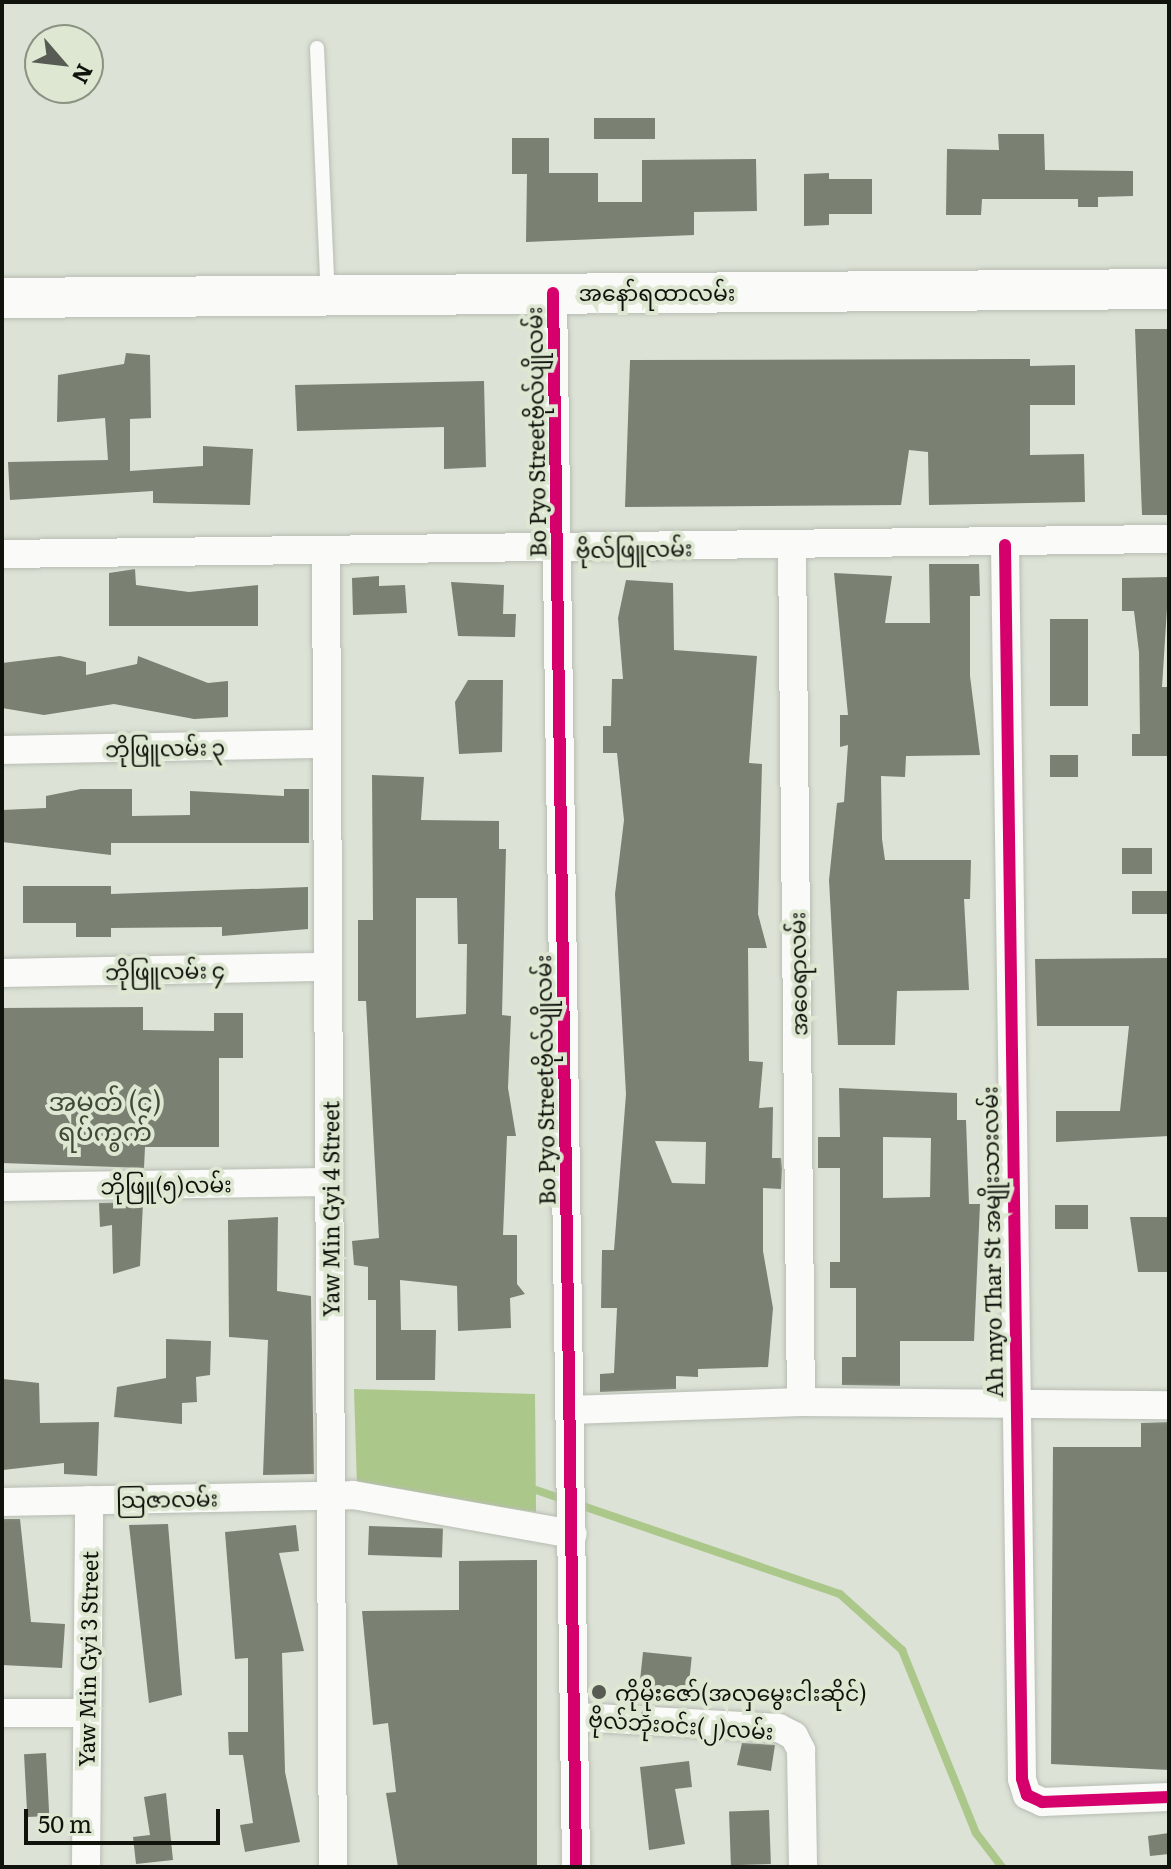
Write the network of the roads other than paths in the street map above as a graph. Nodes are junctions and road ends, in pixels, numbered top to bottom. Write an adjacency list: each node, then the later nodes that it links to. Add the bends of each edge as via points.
1 (317, 48): 4 (lane)
2 (1169, 289): 3 (main road, အနော်ရထာလမ်း)
3 (553, 293): 4 (main road, အနော်ရထာလမ်း); 9 (street, Bo Pyo Streetဗိုလ်ပျိုလမ်း)
4 (328, 295): 5 (main road, အနော်ရထာလမ်း)
5 (2, 298)
6 (1169, 539): 7 (street, ဗိုလ်ဖြူလမ်း)
7 (1005, 545): 8 (street, ဗိုလ်ဖြူလမ်း); 19 (street, Ah myo Thar St အမျိုးသားလမ်း)
8 (792, 547): 9 (street, ဗိုလ်ဖြူလမ်း); 18 (street, အဝေရာလမ်း)
9 (556, 549): 10 (street, ဗိုလ်ဖြူလမ်း); 21 (street, Bo Pyo Streetဗိုလ်ပျိုလမ်း)
10 (326, 551): 11 (street, ဗိုလ်ဖြူလမ်း); 12 (street, Yaw Min Gyi 4 Street)
11 (2, 554)
12 (327, 744): 13 (street, ဘိုဖြူလမ်း ၃); 14 (street, Yaw Min Gyi 4 Street)
13 (2, 750)
14 (328, 967): 15 (street, ဘိုဖြူလမ်း ၄); 16 (street, Yaw Min Gyi 4 Street)
15 (2, 973)
16 (329, 1182): 17 (street, ဘိုဖြူ(၅)လမ်း); 22 (street, Yaw Min Gyi 4 Street)
17 (2, 1187)
18 (801, 1402): 19 (street); 21 (street)
19 (1013, 1405): 20 (street); 29 (street, Ah myo Thar St အမျိုးသားလမ်း, via 1027,1795 1042,1802)
20 (1169, 1405)
21 (570, 1410): 25 (street, Bo Pyo Streetဗိုလ်ပျိုလမ်း)
22 (332, 1495): 23 (street, သြဇာလမ်း); 25 (street, သြဇာလမ်း); 31 (street, Yaw Min Gyi 4 Street)
23 (89, 1500): 24 (street, သြဇာလမ်း); 27 (street, Yaw Min Gyi 3 Street)
24 (2, 1502)
25 (573, 1534): 28 (street, Bo Pyo Streetဗိုလ်ပျိုလမ်း)
26 (2, 1713): 27 (street)
27 (86, 1713): 30 (street, Yaw Min Gyi 3 Street)
28 (577, 1717): 32 (street, Bo Pyo Streetဗိုလ်ပျိုလမ်း); 33 (street, ဗိုလ်ဘိုးဝင်း(၂)လမ်း, via 779,1728 794,1736 801,1750)
29 (1169, 1797)
30 (86, 1867)
31 (333, 1867)
32 (576, 1867)
33 (803, 1867)

